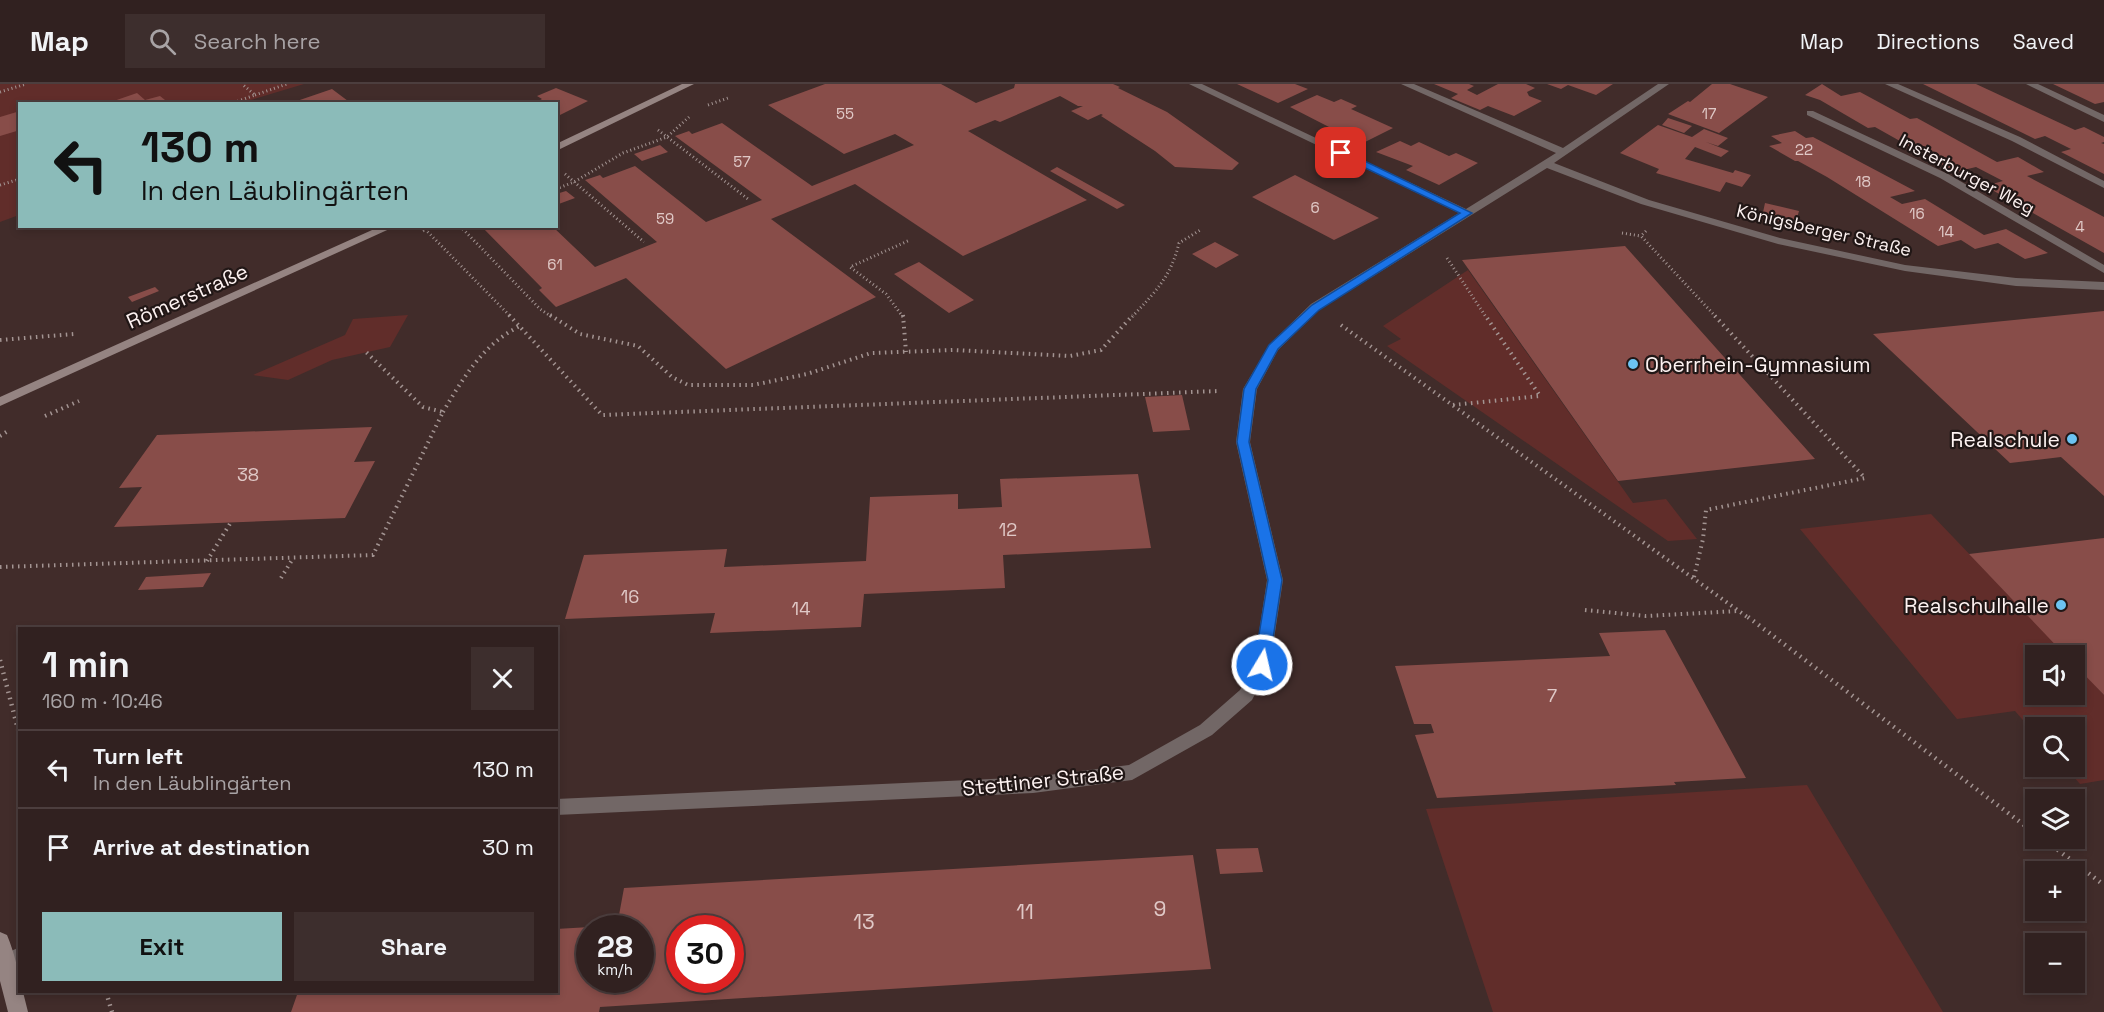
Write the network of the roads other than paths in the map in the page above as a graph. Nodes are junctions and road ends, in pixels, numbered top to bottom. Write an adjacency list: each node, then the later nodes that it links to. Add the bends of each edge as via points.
1 (689, 84): 9 (street)
2 (1194, 84): 13 (street)
3 (1406, 84): 10 (street)
4 (1664, 84): 10 (street, Stettiner Straße)
5 (1890, 84): 12 (street, via 2016,139)
6 (2031, 84): 8 (street)
7 (1810, 113): 15 (street, Insterburger Weg, via 1944,176)
8 (2104, 119)
9 (558, 147)
10 (1563, 152): 11 (street, Stettiner Straße)
11 (1546, 164): 13 (street, Stettiner Straße); 16 (street, Königsberger Straße, via 1663,207 1778,241 1905,268 2016,282)
12 (2104, 185)
13 (1467, 213): 18 (street, Stettiner Straße, via 1316,307 1273,348 1250,389 1243,442 1275,580 1262,665 1246,695 1206,730 1132,772 1033,785)
14 (387, 228): 17 (street, Römerstraße)
15 (2104, 270)
16 (2104, 286)
17 (0, 402)
18 (558, 807)
19 (0, 942): 20 (street)
20 (13, 960): 21 (street)
21 (18, 1012)

